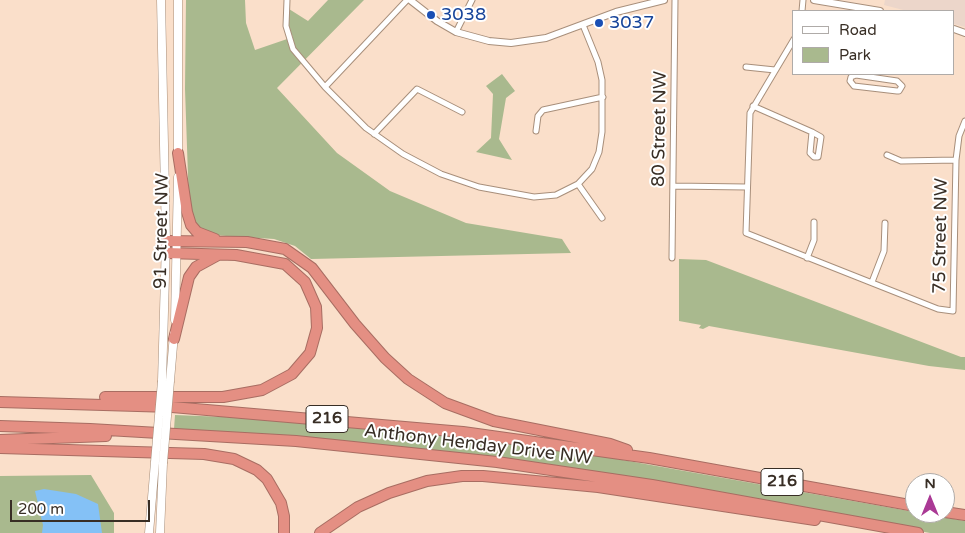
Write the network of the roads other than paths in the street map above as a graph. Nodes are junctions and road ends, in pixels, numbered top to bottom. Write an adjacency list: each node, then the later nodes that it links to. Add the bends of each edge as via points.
1 (161, 0): 34 (main road, 91 Street NW)
2 (178, 0): 25 (main road, 91 Street NW)
3 (287, 0): 17 (street, via 287,32 296,54)
4 (408, 0): 11 (street); 17 (street)
5 (472, 0): 11 (street)
6 (664, 0): 10 (street, via 637,5)
7 (675, 0): 29 (street, 80 Street NW)
8 (814, 0): 9 (street)
9 (874, 10)
10 (583, 24): 11 (street, via 546,38 522,42 489,41); 18 (street, via 600,67)
11 (456, 32)
12 (792, 42): 14 (street)
13 (746, 67): 14 (street)
14 (775, 70): 19 (street)
15 (854, 75): 16 (street, via 850,81 854,86 896,92 901,89 900,82)
16 (862, 75)
17 (325, 87): 24 (street)
18 (602, 97): 22 (street, via 543,110 538,116); 28 (street, via 599,152 592,169)
19 (753, 106): 23 (street); 30 (street, via 748,120)
20 (462, 112): 24 (street, via 417,89)
21 (965, 121): 27 (street, 75 Street NW)
22 (536, 131)
23 (812, 132)
24 (374, 134): 28 (street, via 416,162 456,180 534,197 550,196)
25 (178, 153): 35 (main road, 91 Street NW); 36 (highway, via 191,225 207,237)
26 (887, 155): 27 (street, 75 Street NW, via 901,161)
27 (956, 160): 42 (street, 75 Street NW, via 953,312)
28 (578, 184): 31 (street)
29 (673, 186): 30 (street); 40 (street, 80 Street NW)
30 (746, 187): 41 (street, via 746,232)
31 (602, 218)
32 (814, 222): 41 (street, via 814,240)
33 (885, 223): 42 (street, via 884,251)
34 (166, 241): 35 (highway); 37 (main road, 91 Street NW)
35 (178, 242): 36 (highway); 38 (main road, 91 Street NW)
36 (236, 242): 50 (highway, via 268,244 300,258 312,268 385,358 408,379 445,403 494,421 610,444)
37 (166, 253): 38 (highway); 44 (main road, 91 Street NW)
38 (178, 253): 39 (highway); 43 (main road, 91 Street NW)
39 (219, 254): 43 (highway, via 196,267 189,277); 45 (highway, via 285,264 310,291 318,318 315,340 303,364 281,382 262,390 223,397 51,396)
40 (672, 258)
41 (807, 258): 42 (street)
42 (872, 282)
43 (174, 339): 44 (main road, 91 Street NW)
44 (166, 381): 53 (main road, 91 Street NW, bridge); 54 (main road, 91 Street NW, bridge)
45 (1, 402): 50 (highway, Anthony Henday Drive NW / 216, via 127,404 354,421 528,440)
46 (0, 426): 47 (highway, Anthony Henday Drive NW / 216)
47 (183, 434): 48 (highway); 52 (highway, Anthony Henday Drive NW / 216, via 363,447 497,462 652,485)
48 (0, 440)
49 (0, 448): 55 (highway, via 204,454 234,459 267,478 281,503)
50 (649, 458): 51 (highway, Anthony Henday Drive NW / 216)
51 (905, 504)
52 (856, 522): 56 (highway, via 802,519 590,486 462,476 427,481 389,493 358,507); 57 (highway, Anthony Henday Drive NW / 216)
53 (149, 533)
54 (160, 533)
55 (284, 533)
56 (320, 533)
57 (918, 533)

